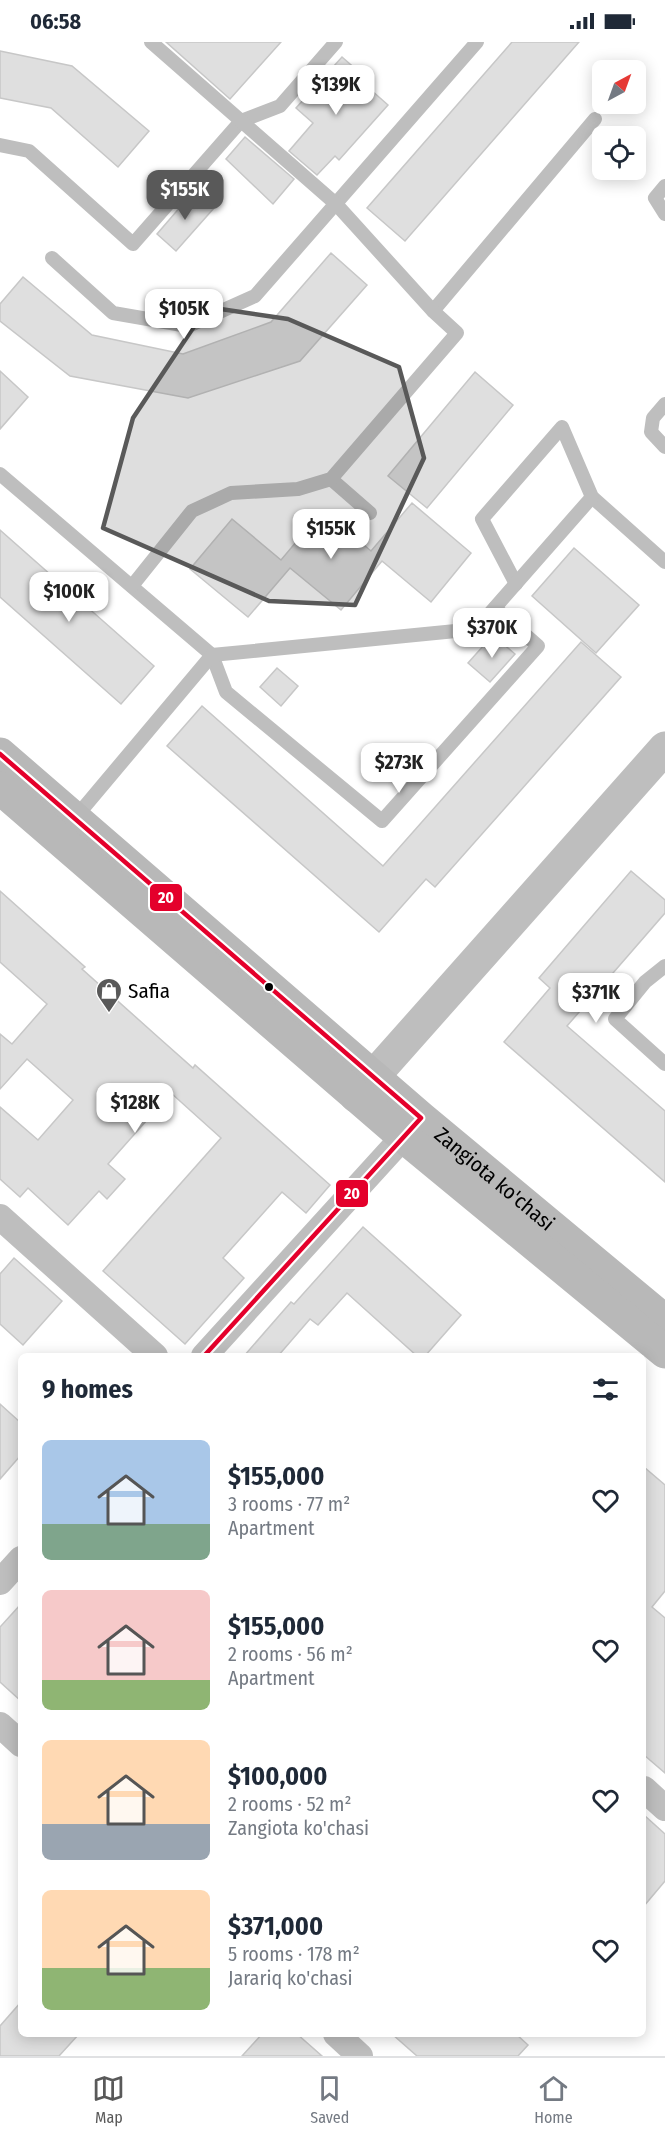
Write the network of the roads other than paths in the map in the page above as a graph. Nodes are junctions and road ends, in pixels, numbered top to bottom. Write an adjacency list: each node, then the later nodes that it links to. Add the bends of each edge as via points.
1 (151, 42): 5 (lane)
2 (336, 42): 5 (lane, via 280,106)
3 (477, 42): 8 (lane)
4 (596, 119): 11 (lane)
5 (242, 122): 6 (lane, via 133,244 29,151); 8 (lane)
6 (0, 145)
7 (665, 186): 9 (lane, via 655,198)
8 (336, 204): 10 (lane, via 255,296 188,326 113,313); 11 (lane)
9 (665, 214)
10 (52, 258)
11 (433, 311): 15 (lane, via 457,333)
12 (665, 404): 13 (lane, via 653,418 651,432)
13 (665, 447)
14 (0, 474): 20 (lane)
15 (332, 479): 17 (lane); 20 (lane, via 298,489 231,493 192,511)
16 (592, 497): 18 (lane); 19 (lane); 19 (lane, via 562,427 482,519)
17 (370, 513)
18 (665, 562)
19 (516, 584): 21 (lane)
20 (132, 586): 22 (lane)
21 (495, 608): 22 (lane, via 476,629); 22 (lane, via 538,646 382,820 226,692)
22 (212, 655): 26 (lane)
23 (0, 754): 26 (main road, Zangiota ko'chasi)
24 (662, 757): 29 (street)
25 (0, 788): 26 (main road, Zangiota ko'chasi)
26 (66, 828): 29 (main road, Zangiota ko'chasi)
27 (665, 966): 28 (lane, via 645,982 615,1019)
28 (665, 1064)
29 (365, 1086): 30 (main road, Zangiota ko'chasi)
30 (412, 1127): 32 (main road, Zangiota ko'chasi); 33 (main road, Zangiota ko'chasi); 35 (street)
31 (0, 1217): 34 (street)
32 (665, 1321)
33 (665, 1352)
34 (152, 1353)
35 (207, 1353)
36 (18, 1562): 37 (street)
37 (0, 1582)
38 (0, 1725): 39 (street)
39 (18, 1741)
40 (646, 1791): 41 (street)
41 (665, 1808)
42 (339, 2037): 43 (street)
43 (360, 2056)

